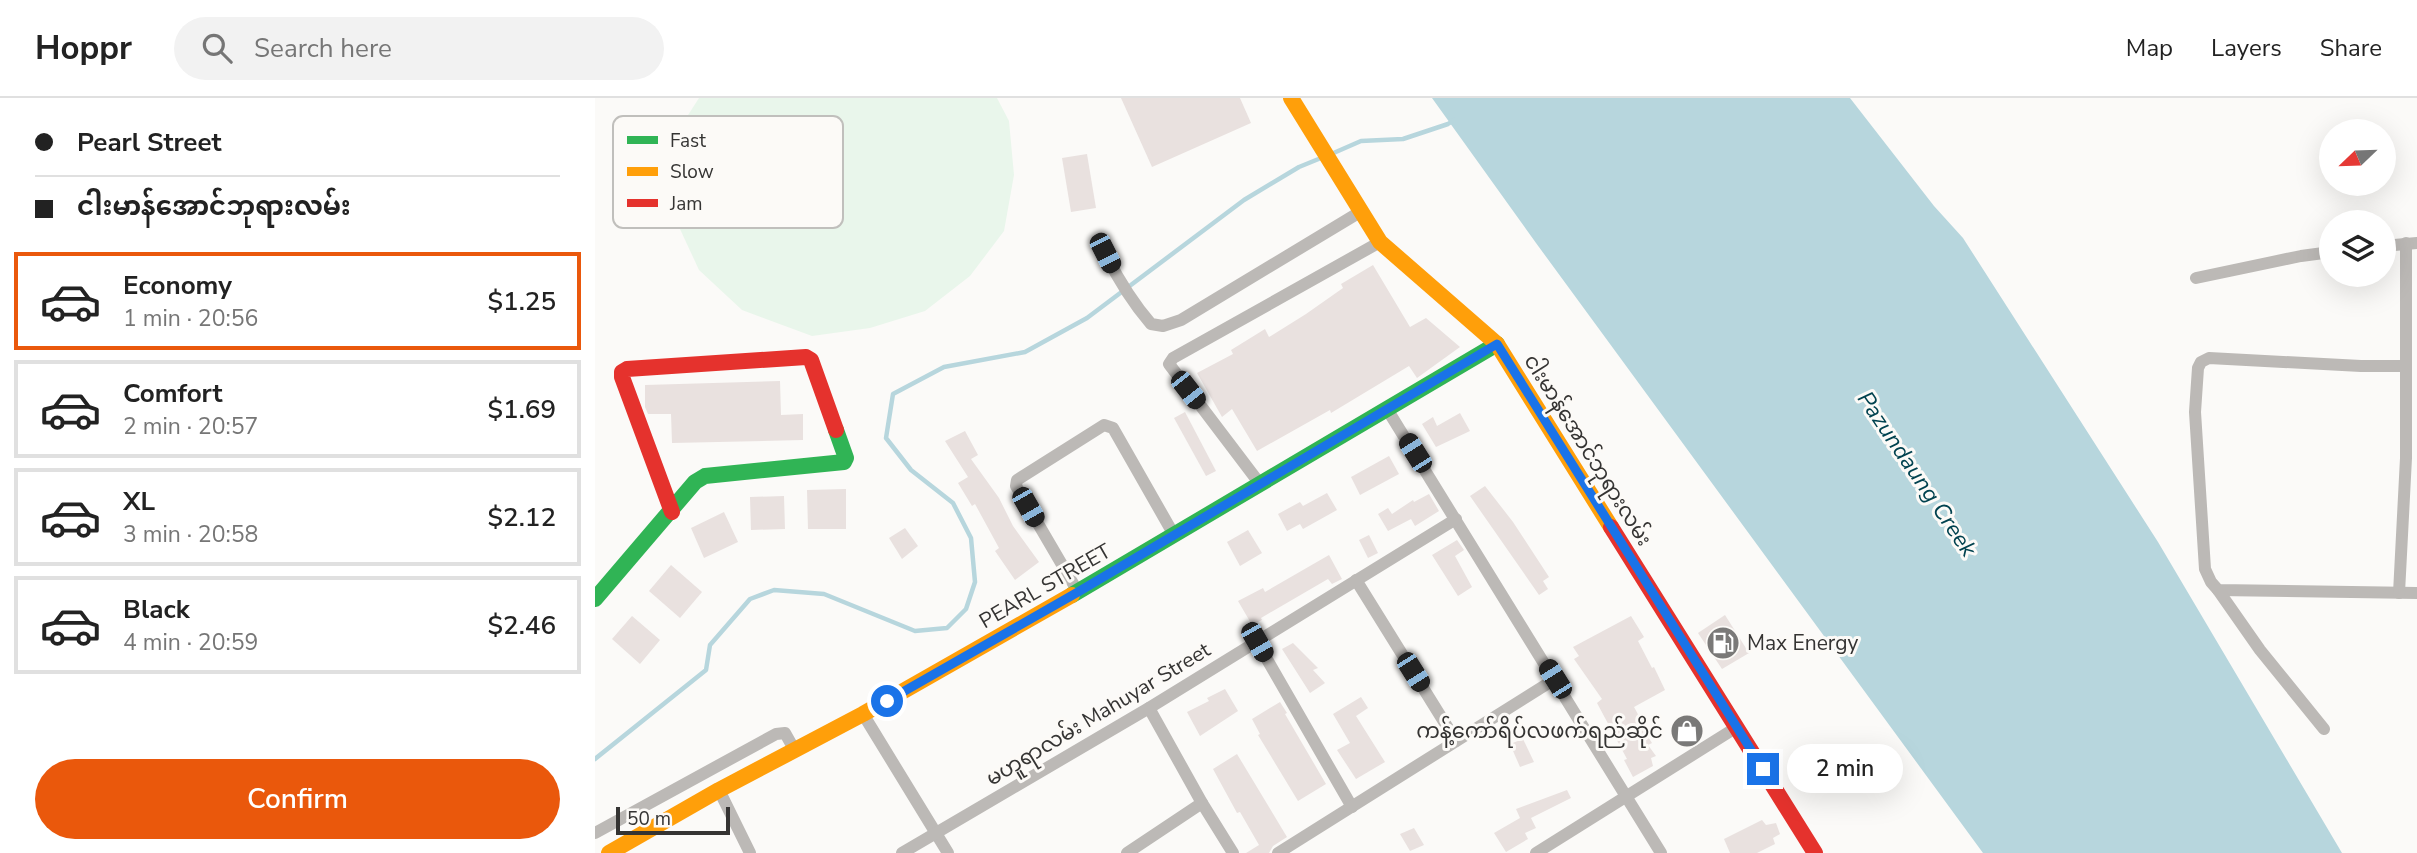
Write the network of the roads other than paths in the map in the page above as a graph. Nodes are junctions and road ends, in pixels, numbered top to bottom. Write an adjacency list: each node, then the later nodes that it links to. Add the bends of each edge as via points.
1 (1291, 98): 2 (street, ငါးမာန်အောင်ဘုရားလမ်း)
2 (1360, 212): 3 (street, ငါးမာန်အောင်ဘုရားလမ်း); 5 (street, via 1181,320 1163,326 1151,324)
3 (1380, 242): 8 (street, ငါးမာန်အောင်ဘုရားလမ်း); 12 (street, via 1168,364)
4 (2411, 243): 9 (street)
5 (1105, 253)
6 (2319, 254): 7 (street)
7 (2196, 278)
8 (1497, 344): 10 (street, PEARL STREET); 26 (street, ငါးမာန်အောင်ဘုရားလမ်း)
9 (2406, 366): 11 (street); 17 (street, via 2216,358 2201,362 2195,412 2202,542 2205,569)
10 (1387, 409): 12 (street, PEARL STREET); 14 (street)
11 (2412, 458): 19 (street)
12 (1260, 484): 15 (street, PEARL STREET)
13 (672, 512): 13 (street, via 705,476 844,462 811,360 622,372); 21 (street)
14 (1456, 519): 16 (street, မဟူရာလမ်း Mahuyar Street); 23 (street)
15 (1174, 535): 18 (street, PEARL STREET); 18 (street, via 1113,428 1104,425 1017,480 1016,486)
16 (1356, 580): 22 (street, မဟူရာလမ်း Mahuyar Street); 28 (street)
17 (2218, 590): 19 (street); 27 (street)
18 (1078, 592): 25 (street, PEARL STREET)
19 (2399, 593): 20 (street)
20 (2417, 593)
21 (595, 599)
22 (1257, 642): 24 (street, မဟူရာလမ်း Mahuyar Street); 33 (street)
23 (1555, 679): 28 (street); 31 (street)
24 (1149, 708): 32 (street); 35 (street, မဟူရာလမ်း Mahuyar Street)
25 (863, 714): 29 (street, PEARL STREET); 35 (street)
26 (1737, 727): 31 (street); 45 (street, ငါးမာန်အောင်ဘုရားလမ်း)
27 (2324, 729)
28 (1456, 741): 33 (street)
29 (794, 749): 30 (street, PEARL STREET); 34 (street, via 785,733 776,734)
30 (719, 790): 36 (street, PEARL STREET); 37 (street)
31 (1626, 795): 43 (street); 44 (street)
32 (1202, 803): 40 (street); 41 (street)
33 (1352, 807): 42 (street)
34 (595, 832)
35 (935, 833): 38 (street, မဟူရာလမ်း Mahuyar Street); 39 (street)
36 (608, 853)
37 (750, 853)
38 (902, 853)
39 (948, 853)
40 (1127, 853)
41 (1233, 853)
42 (1278, 853)
43 (1536, 853)
44 (1661, 853)
45 (1815, 853)

